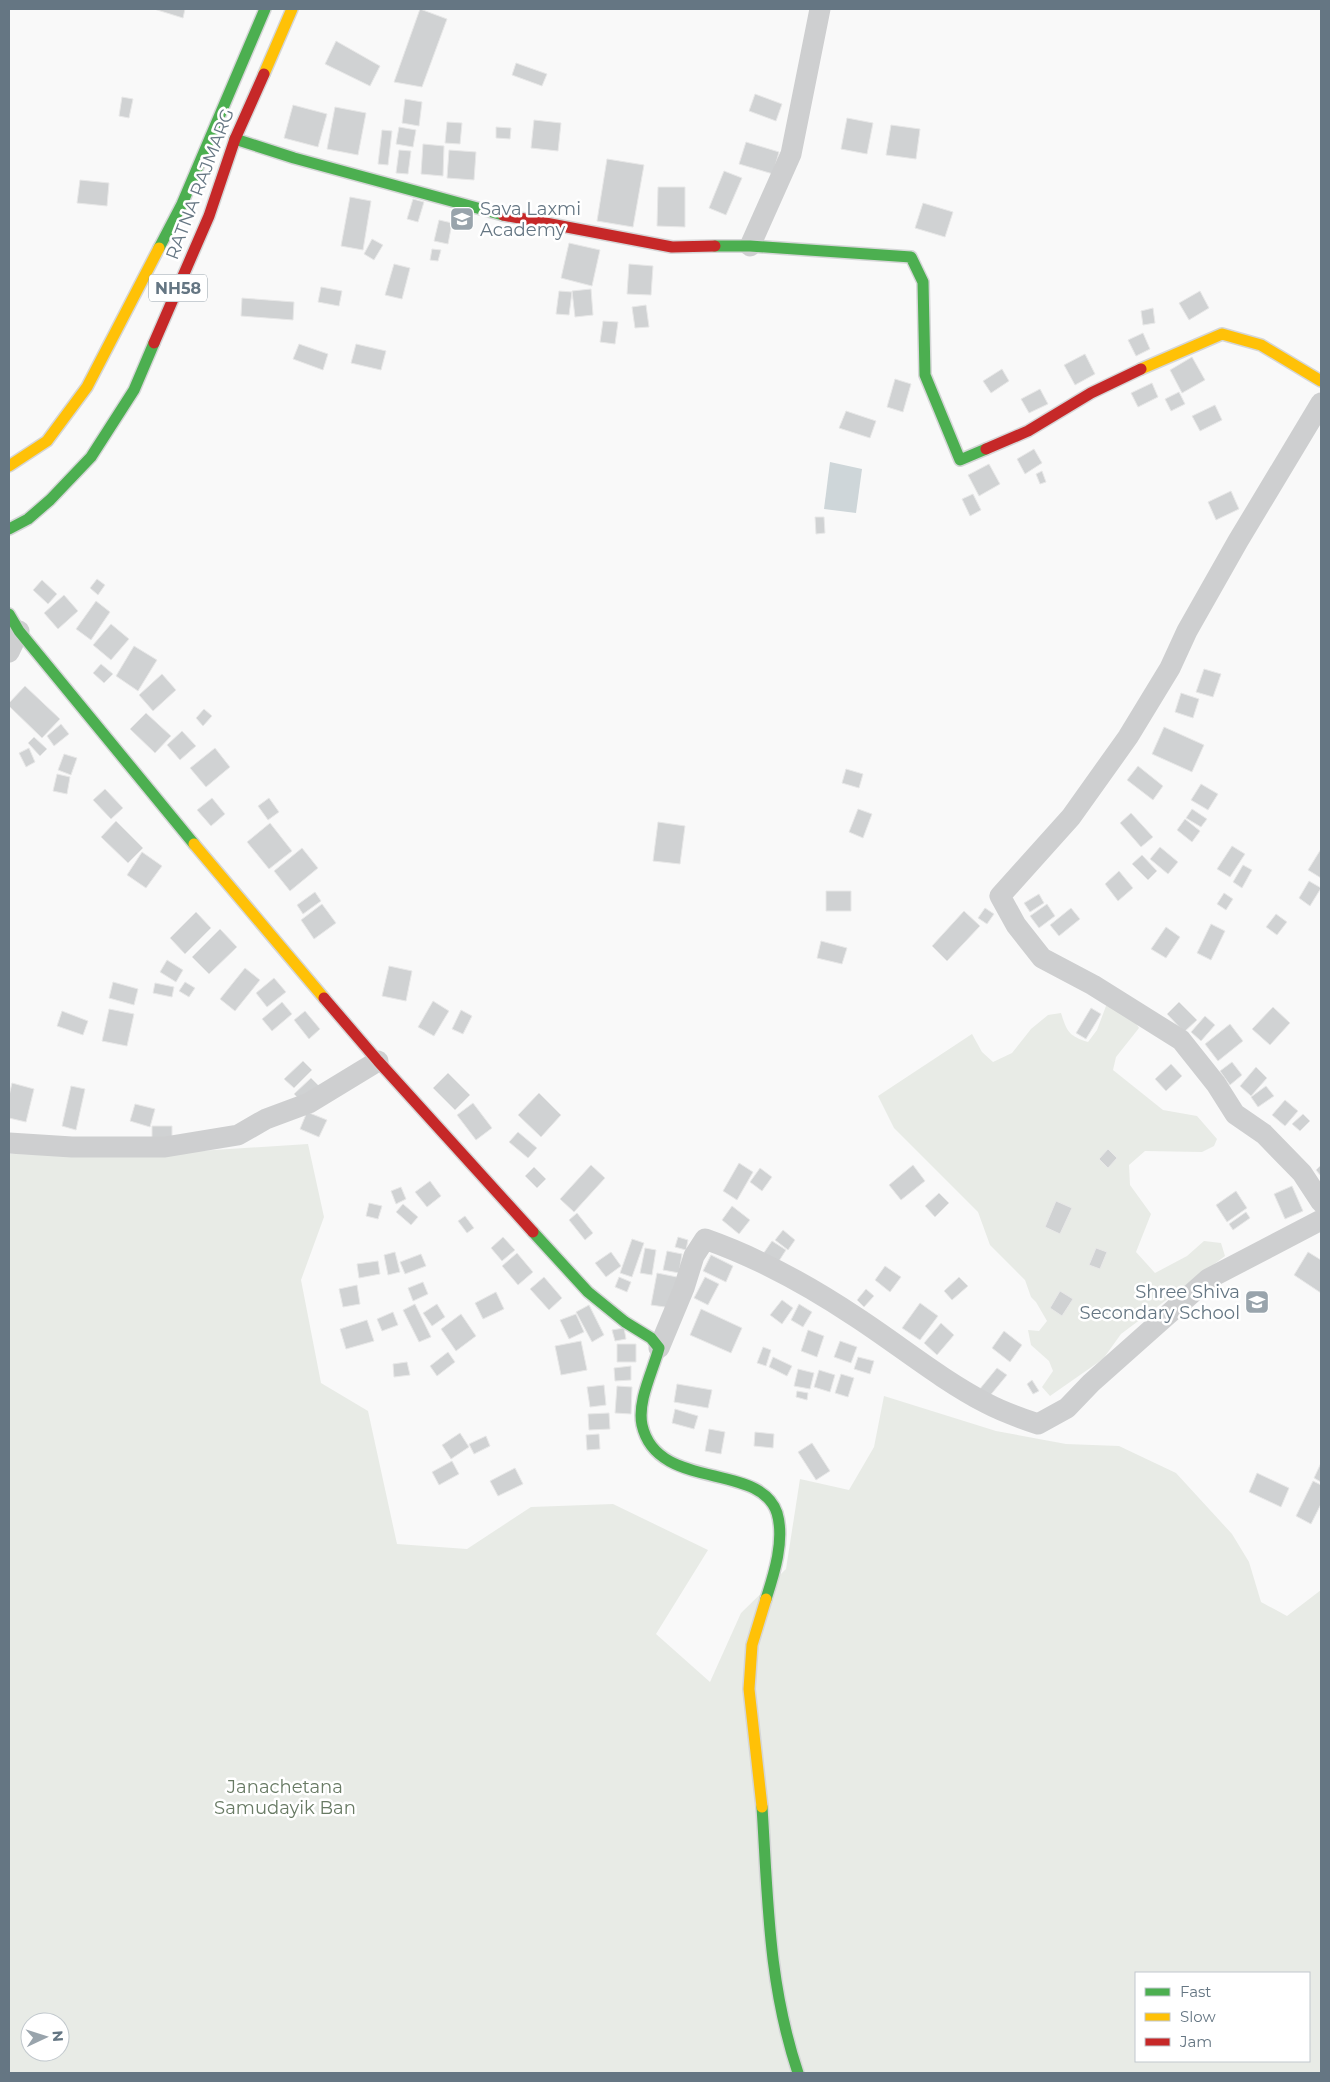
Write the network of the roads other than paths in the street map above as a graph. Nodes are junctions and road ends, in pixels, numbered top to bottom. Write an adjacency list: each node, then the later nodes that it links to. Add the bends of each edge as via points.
1 (265, 9): 5 (street, RATNA RAJMARG / NH58)
2 (292, 9): 4 (street, RATNA RAJMARG / NH58)
3 (820, 9): 6 (street, via 791,154)
4 (235, 139): 5 (street, RATNA RAJMARG / NH58); 6 (street, via 488,212 672,247)
5 (196, 210): 9 (street, RATNA RAJMARG / NH58, via 87,387 47,441); 10 (street, RATNA RAJMARG / NH58, via 134,390 91,457 50,500 28,519)
6 (750, 246): 7 (street, via 911,257 923,282 925,375 960,460 1028,431 1091,393 1146,366 1222,334 1261,344)
7 (1321, 381)
8 (1321, 403): 15 (street, via 1238,541 1170,668 1128,737 1070,817 1000,896 1016,925 1042,958 1093,985 1181,1040 1235,1114 1264,1134 1290,1160)
9 (9, 466)
10 (9, 529)
11 (14, 623): 12 (street); 13 (street, via 214,869)
12 (9, 652)
13 (378, 1061): 14 (street, via 309,1104 266,1119 238,1135 165,1147); 17 (street, via 588,1292 651,1338)
14 (9, 1143)
15 (1321, 1202)
16 (1321, 1220): 17 (street, via 1208,1279 1067,1408 1038,1424 984,1402 856,1316 770,1265 705,1239 694,1256)
17 (659, 1348): 18 (street, via 648,1382 642,1423 646,1441 656,1452 686,1469 750,1486 771,1498 776,1511 779,1528 777,1551 771,1584 751,1646 749,1700 762,1802 770,1941 781,2012)
18 (798, 2073)

